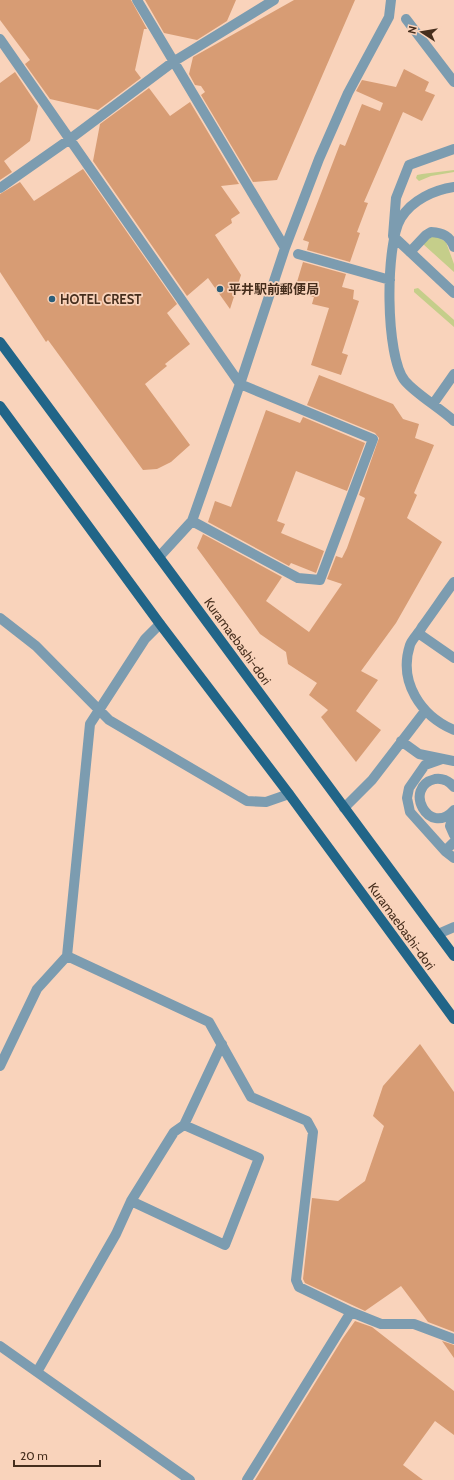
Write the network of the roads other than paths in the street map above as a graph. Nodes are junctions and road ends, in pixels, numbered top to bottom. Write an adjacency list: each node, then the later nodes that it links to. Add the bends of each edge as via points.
1 (137, 0): 7 (street)
2 (274, 0): 4 (street)
3 (391, 0): 14 (street, via 389,17 348,93 319,159)
4 (264, 2): 7 (street)
5 (406, 19): 8 (street)
6 (0, 39): 9 (street)
7 (173, 62): 9 (street); 14 (street)
8 (454, 82)
9 (70, 139): 12 (street); 22 (street)
10 (454, 149): 13 (street, via 409,165 396,198)
11 (454, 187): 13 (street, via 437,190 411,206)
12 (0, 188)
13 (393, 236): 16 (street); 18 (street)
14 (285, 248): 22 (street)
15 (454, 248): 16 (street, via 447,236 431,232)
16 (410, 252): 19 (street)
17 (298, 254): 18 (street)
18 (390, 280): 23 (street, via 394,359 404,381)
19 (454, 293)
20 (0, 342): 27 (main road, Kuramaebashi-dori)
21 (454, 374): 23 (street)
22 (240, 384): 26 (street); 26 (street, via 373,439 320,580 298,578)
23 (433, 404): 25 (street)
24 (0, 406): 30 (main road, Kuramaebashi-dori)
25 (452, 416)
26 (192, 521): 27 (street)
27 (159, 556): 41 (main road, Kuramaebashi-dori)
28 (454, 582): 31 (street)
29 (0, 618): 33 (street, via 36,646)
30 (160, 624): 33 (street, via 145,639); 40 (main road, Kuramaebashi-dori)
31 (418, 633): 32 (street); 34 (street, via 410,644 407,669 411,689)
32 (454, 658)
33 (98, 711): 40 (street, via 247,802 266,802); 49 (street, via 90,724)
34 (425, 711): 35 (street); 36 (street)
35 (454, 730)
36 (401, 741): 37 (street, via 419,754); 41 (street, via 372,780)
37 (442, 759): 38 (street); 45 (street, via 425,765 409,788 407,798 410,812)
38 (454, 761)
39 (454, 785): 42 (street, via 441,779 430,781 423,786 419,801 424,812 434,818 448,816)
40 (289, 794): 51 (main road, Kuramaebashi-dori)
41 (344, 808): 48 (main road, Kuramaebashi-dori)
42 (454, 810): 43 (street, via 450,826)
43 (454, 835)
44 (454, 842): 45 (street)
45 (444, 851): 46 (street)
46 (454, 858)
47 (454, 927): 48 (street)
48 (438, 934): 50 (main road, Kuramaebashi-dori)
49 (67, 956): 52 (street, via 208,1022); 53 (street, via 37,989)
50 (454, 956)
51 (454, 1019)
52 (222, 1044): 54 (street); 56 (street, via 251,1097 307,1121 313,1132 296,1280 299,1287)
53 (0, 1066)
54 (184, 1125): 55 (street, via 174,1132); 55 (street, via 259,1158 225,1245)
55 (131, 1201): 59 (street, via 116,1234)
56 (351, 1312): 57 (street, via 381,1324 414,1324); 61 (street)
57 (454, 1339)
58 (0, 1346): 59 (street)
59 (37, 1372): 60 (street)
60 (190, 1480)
61 (247, 1480)

